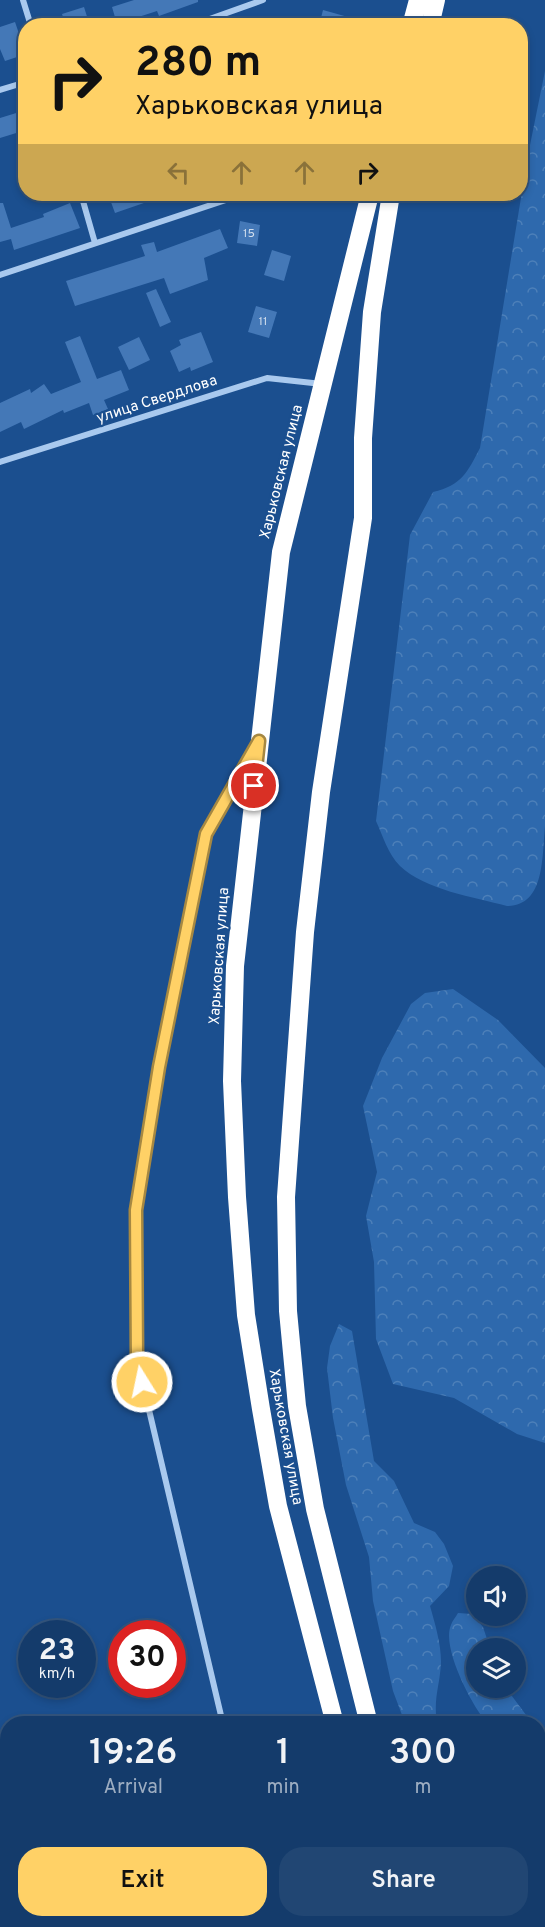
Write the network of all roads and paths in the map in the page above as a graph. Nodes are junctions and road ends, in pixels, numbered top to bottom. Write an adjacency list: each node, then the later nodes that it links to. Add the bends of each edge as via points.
1 (23, 0): 5 (street)
2 (263, 0): 6 (street)
3 (418, 0): 7 (highway)
4 (436, 0): 8 (highway)
5 (29, 18)
6 (212, 18)
7 (413, 18)
8 (432, 18)
9 (18, 84): 10 (street)
10 (0, 90)
11 (83, 201): 15 (street)
12 (223, 201): 15 (street)
13 (368, 201): 17 (highway, Харьковская улица)
14 (390, 201): 22 (highway, Харьковская улица, via 372,312 363,438 363,518 304,932 286,1197 288,1311 297,1406 315,1509)
15 (95, 243): 16 (street)
16 (0, 275)
17 (322, 384): 18 (street, улица Свердлова, via 267,378); 19 (highway, Харьковская улица, via 281,552)
18 (0, 462)
19 (259, 741): 20 (street, via 206,834 159,1067 136,1210 137,1359); 21 (highway, Харьковская улица, via 235,966 232,1081 237,1197 246,1315 278,1506)
20 (221, 1716)
21 (333, 1716)
22 (367, 1716)

